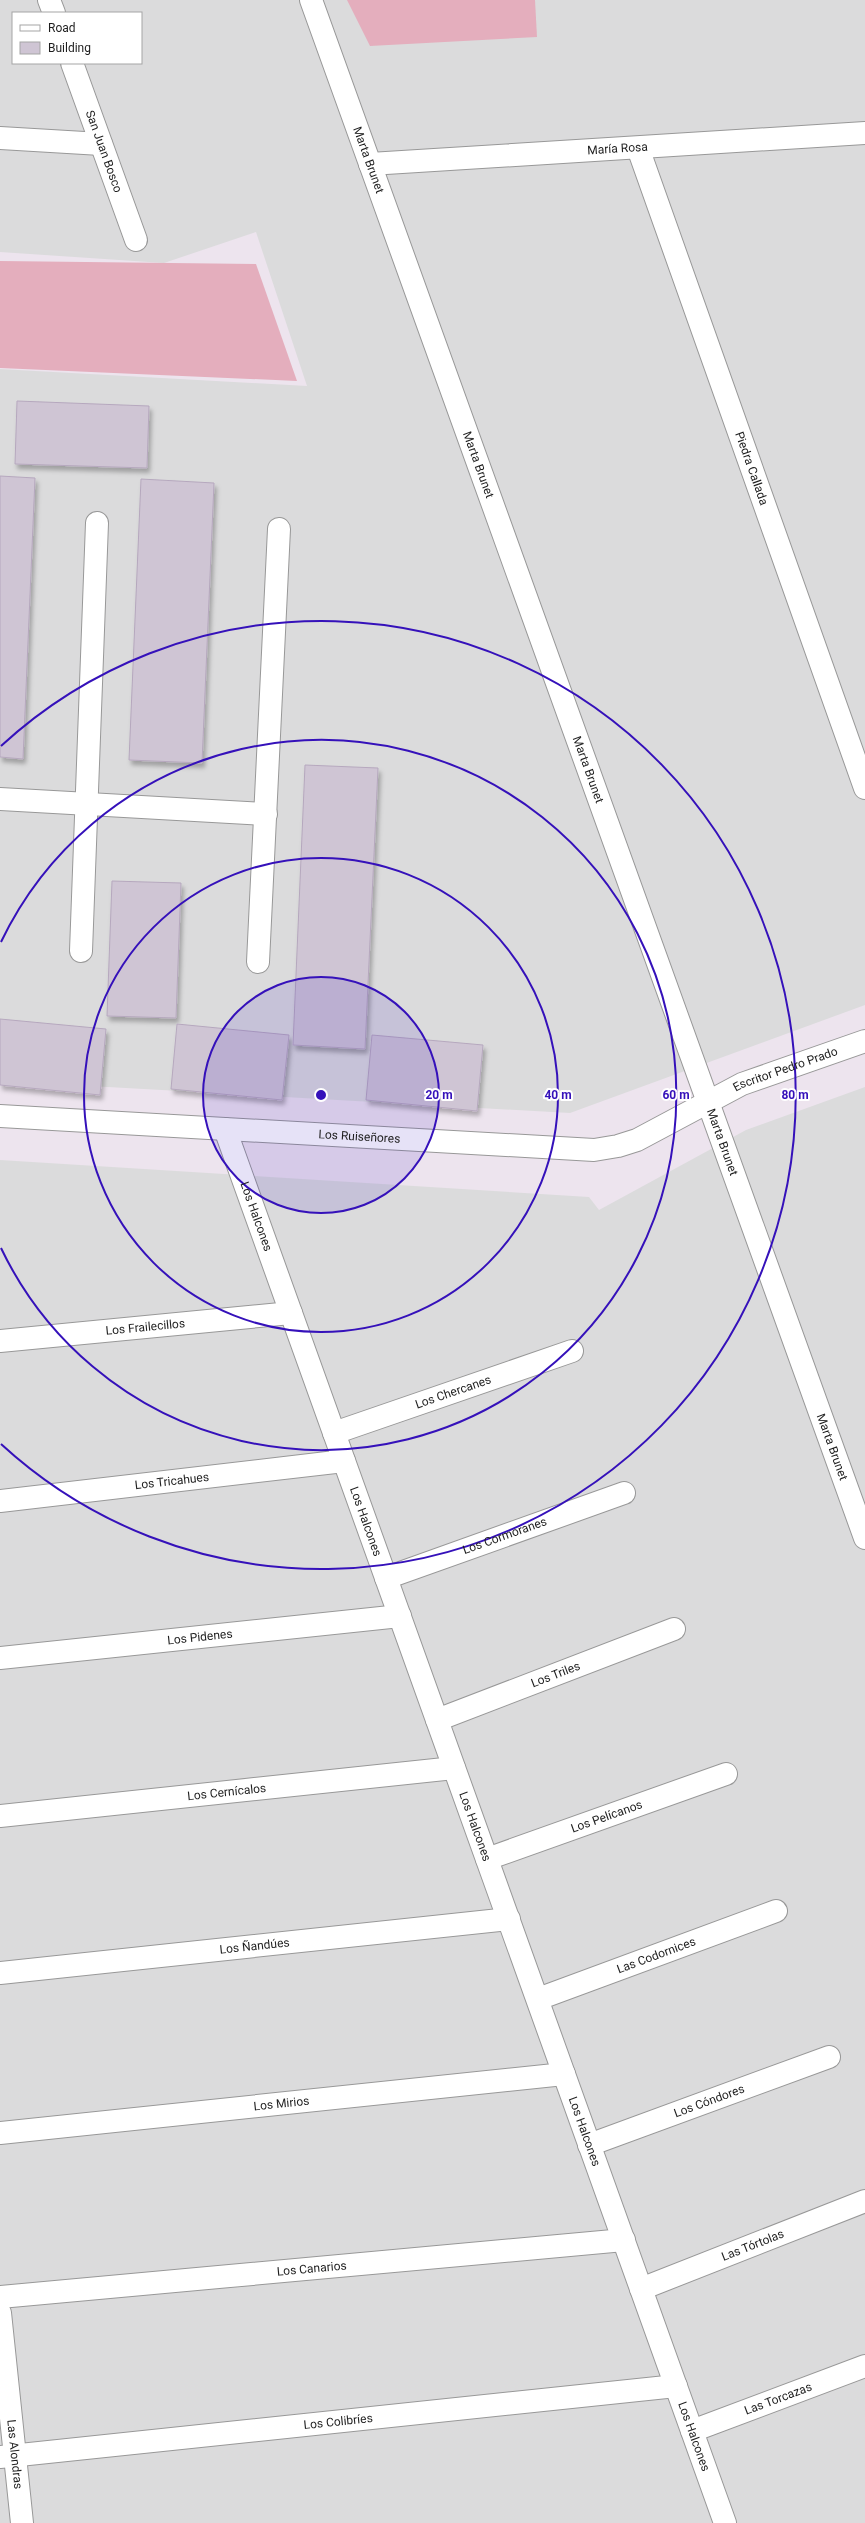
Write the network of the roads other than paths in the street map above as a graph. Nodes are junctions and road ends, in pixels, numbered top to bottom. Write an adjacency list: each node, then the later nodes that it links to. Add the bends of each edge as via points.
1 (49, 0): 3 (street)
2 (311, 0): 9 (street, Marta Brunet)
3 (54, 12)
4 (72, 64): 7 (street, San Juan Bosco)
5 (865, 133): 8 (street, María Rosa)
6 (0, 138): 7 (street)
7 (101, 144): 10 (street, San Juan Bosco)
8 (638, 148): 9 (street, María Rosa); 13 (street, Piedra Callada)
9 (370, 164): 20 (street, Marta Brunet)
10 (136, 240)
11 (97, 523): 15 (street)
12 (279, 530): 16 (street)
13 (865, 788)
14 (0, 799): 15 (street)
15 (87, 804): 16 (street); 17 (street)
16 (266, 814): 18 (street)
17 (81, 951)
18 (258, 962)
19 (865, 1041): 20 (street, Escritor Pedro Prado, via 742,1084)
20 (708, 1102): 22 (street, Los Ruiseñores, via 638,1140 594,1150); 30 (street, Marta Brunet)
21 (0, 1116): 22 (street, Los Ruiseñores)
22 (225, 1129): 23 (street, Los Halcones)
23 (291, 1313): 24 (street, Los Frailecillos); 26 (street, Los Halcones)
24 (0, 1341)
25 (572, 1350): 26 (street, Los Chercanes)
26 (334, 1433): 27 (street, Los Halcones)
27 (344, 1461): 29 (street, Los Tricahues); 31 (street, Los Halcones)
28 (624, 1493): 31 (street, Los Cormoranes)
29 (0, 1501)
30 (865, 1538)
31 (386, 1578): 32 (street, Los Halcones)
32 (400, 1616): 34 (street, Los Pidenes); 35 (street, Los Halcones)
33 (674, 1629): 35 (street, Los Triles)
34 (0, 1658)
35 (437, 1720): 36 (street, Los Halcones)
36 (454, 1768): 38 (street, Los Cernícalos); 39 (street, Los Halcones)
37 (726, 1774): 39 (street, Los Pelícanos)
38 (0, 1816)
39 (487, 1860): 41 (street, Los Halcones)
40 (776, 1911): 43 (street, Las Codornices)
41 (509, 1919): 42 (street, Los Ñandúes); 43 (street, Los Halcones)
42 (0, 1973)
43 (538, 2000): 45 (street, Los Halcones)
44 (829, 2057): 47 (street, Los Cóndores)
45 (564, 2074): 46 (street, Los Mirios); 47 (street, Los Halcones)
46 (0, 2133)
47 (589, 2145): 49 (street, Los Halcones)
48 (865, 2201): 50 (street, Las Tórtolas)
49 (624, 2240): 50 (street, Los Halcones); 51 (street, Los Canarios)
50 (641, 2289): 54 (street, Los Halcones)
51 (0, 2297)
52 (0, 2313): 56 (street, Las Alondras)
53 (865, 2366): 55 (street, Las Torcazas)
54 (676, 2386): 55 (street, Los Halcones); 56 (street, Los Colibríes)
55 (692, 2431): 58 (street, Los Halcones)
56 (8, 2457): 57 (street, Las Alondras)
57 (22, 2523)
58 (725, 2523)

